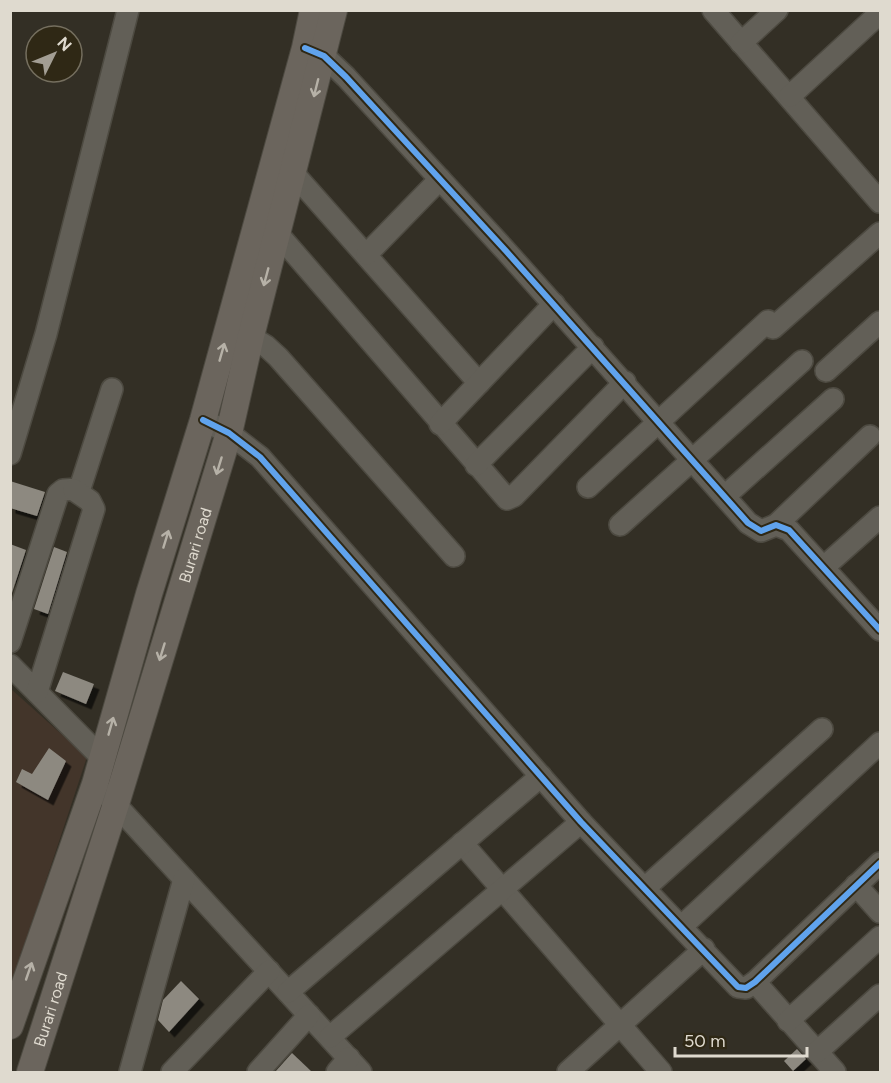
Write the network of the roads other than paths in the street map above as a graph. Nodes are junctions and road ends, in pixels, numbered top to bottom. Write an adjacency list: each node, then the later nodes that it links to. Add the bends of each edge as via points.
1 (128, 10): 29 (street, via 46,334)
2 (313, 10): 8 (main road, Burari road)
3 (334, 10): 8 (main road, Burari road)
4 (713, 10): 7 (street)
5 (777, 10): 7 (street)
6 (880, 13): 9 (street)
7 (741, 43): 9 (street)
8 (314, 52): 10 (main road, Burari road, one-way to 10); 11 (street); 18 (main road, Burari road)
9 (790, 96): 12 (street)
10 (294, 174): 14 (main road, Burari road); 15 (street)
11 (440, 178): 15 (street); 16 (street)
12 (880, 202)
13 (880, 232): 27 (street, via 773,328 768,321)
14 (278, 234): 18 (main road, Burari road, one-way to 18); 28 (street)
15 (367, 254): 23 (street)
16 (554, 304): 19 (street); 23 (street)
17 (880, 322): 21 (street)
18 (240, 330): 26 (main road, Burari road, one-way to 18); 30 (main road, Burari road); 41 (street, via 278,357)
19 (593, 347): 22 (street); 34 (street)
20 (802, 361): 33 (street)
21 (826, 371)
22 (624, 382): 27 (street); 34 (street, via 514,496 507,499)
23 (480, 383): 28 (street)
24 (112, 389): 36 (street, via 82,482)
25 (833, 399): 37 (street)
26 (203, 420): 30 (street); 49 (main road, Burari road, one-way to 26)
27 (659, 420): 33 (street); 35 (street)
28 (440, 424): 34 (street)
29 (14, 425): 32 (street)
30 (229, 433): 50 (street, via 260,457); 52 (main road, Burari road, one-way to 52)
31 (870, 436): 40 (street)
32 (10, 454)
33 (693, 460): 37 (street); 39 (street)
34 (476, 465)
35 (588, 487)
36 (74, 490): 44 (street, via 58,494); 46 (street, via 90,501 94,509)
37 (725, 496): 40 (street, via 755,529 761,531)
38 (880, 517): 42 (street)
39 (620, 525)
40 (776, 525): 42 (street, via 789,530)
41 (454, 556)
42 (824, 567): 43 (street)
43 (876, 617)
44 (10, 642)
45 (10, 665): 46 (street)
46 (37, 692): 49 (street)
47 (822, 729): 58 (street)
48 (880, 743): 61 (street)
49 (102, 758): 51 (main road, Burari road)
50 (541, 776): 53 (street); 54 (street)
51 (95, 784): 52 (street); 70 (main road, Burari road, one-way to 51)
52 (116, 804): 56 (street); 75 (main road, Burari road)
53 (581, 822): 58 (street); 59 (street)
54 (462, 843): 59 (street); 66 (street)
55 (880, 863): 57 (street)
56 (184, 879): 64 (street); 76 (street)
57 (856, 885): 60 (street); 65 (street)
58 (645, 888): 61 (street)
59 (503, 890): 71 (street); 72 (street)
60 (880, 912)
61 (682, 926): 63 (street)
62 (880, 937): 69 (street)
63 (704, 949): 65 (street, via 738,987 746,988); 71 (street)
64 (269, 971): 66 (street); 77 (street)
65 (754, 982): 69 (street)
66 (288, 992): 68 (street)
67 (880, 994): 73 (street)
68 (309, 1015): 72 (street); 78 (street)
69 (788, 1021): 73 (street)
70 (10, 1026)
71 (619, 1026): 79 (street); 80 (street)
72 (330, 1038): 74 (street)
73 (816, 1052): 81 (street)
74 (349, 1068)
75 (30, 1072)
76 (130, 1072)
77 (172, 1072)
78 (258, 1072)
79 (568, 1072)
80 (661, 1072)
81 (835, 1072)

